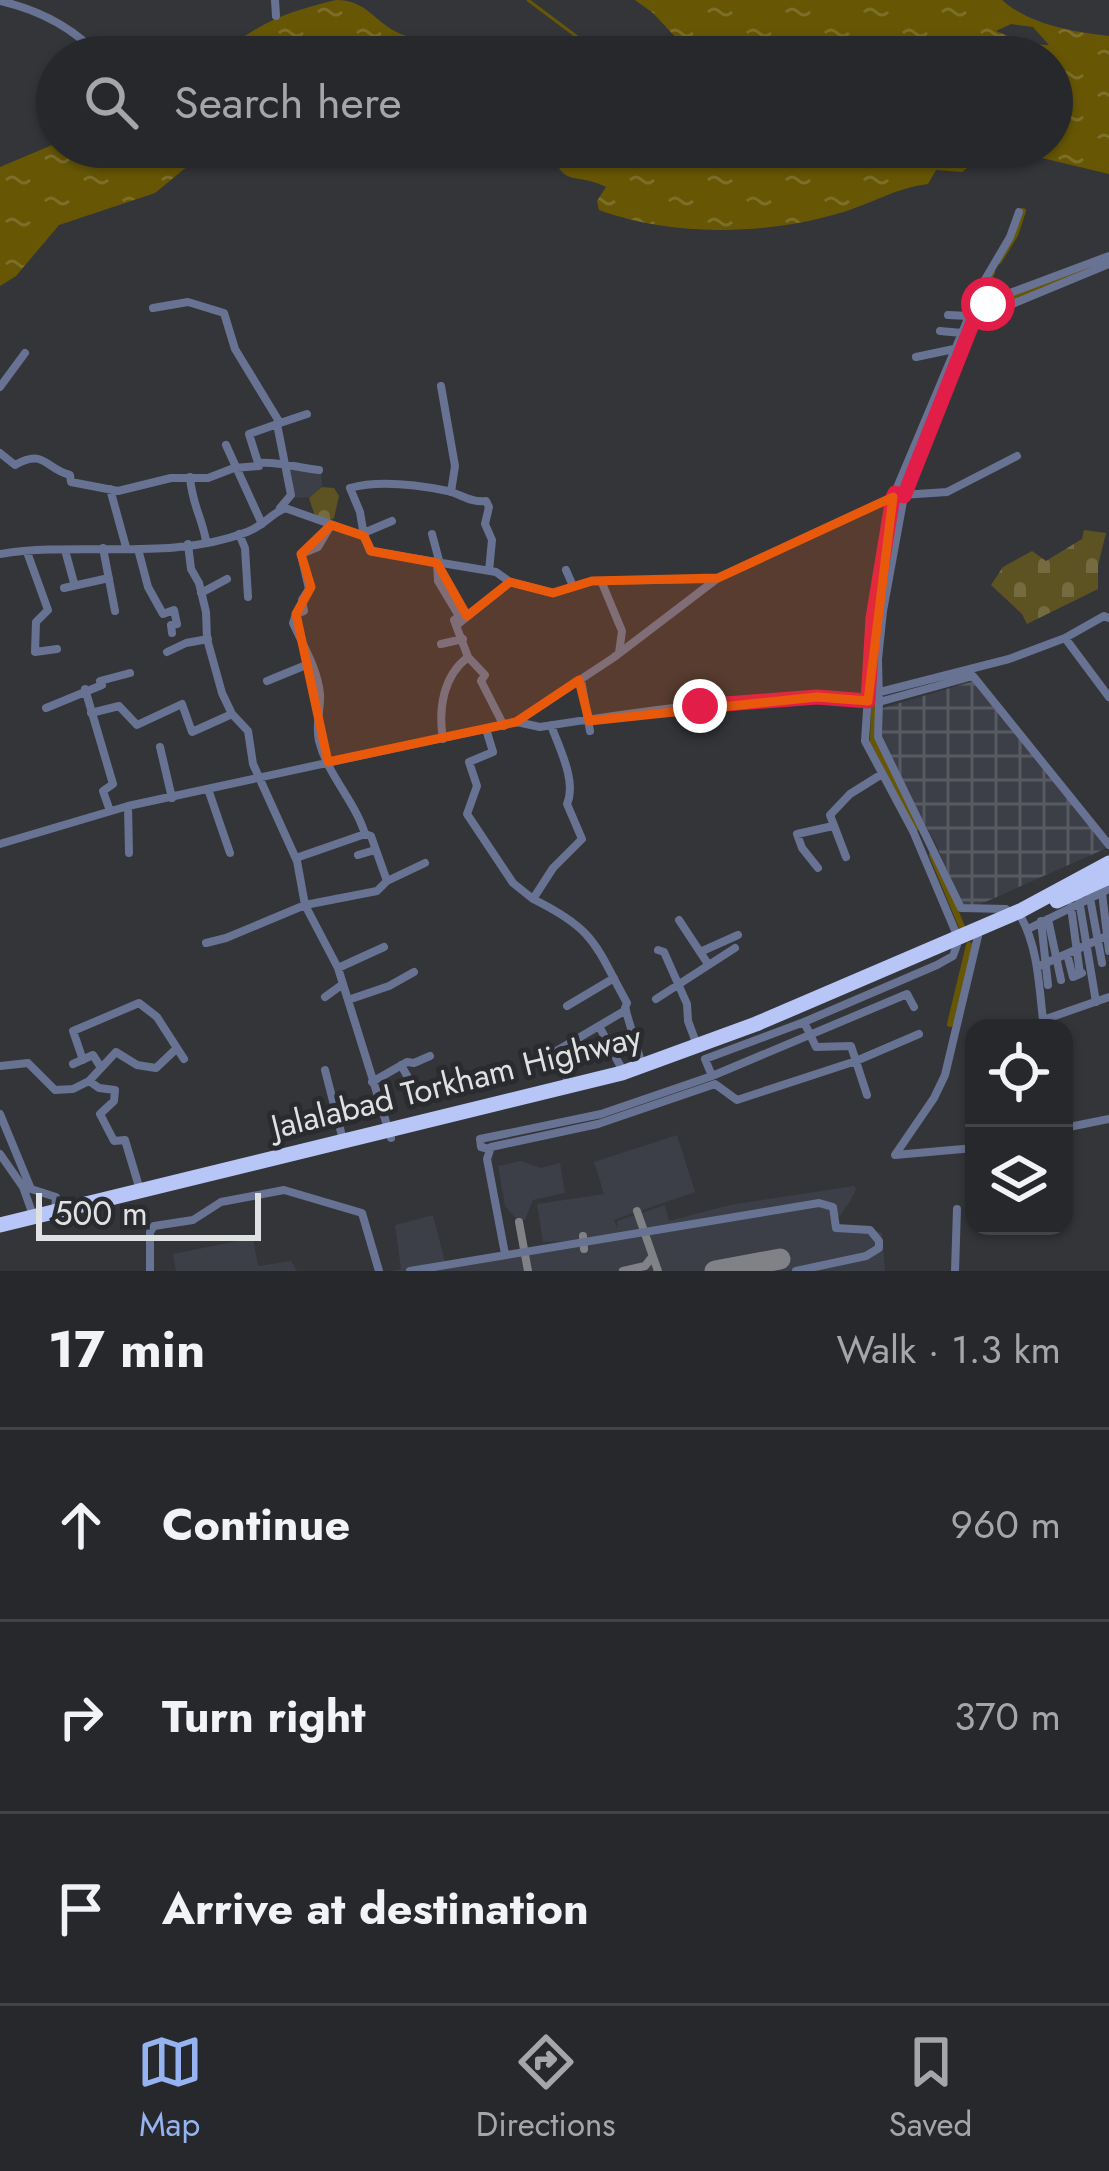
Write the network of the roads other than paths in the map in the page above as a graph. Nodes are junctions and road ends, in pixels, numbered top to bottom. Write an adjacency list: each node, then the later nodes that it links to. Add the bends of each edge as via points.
1 (275, 0): 3 (street)
2 (0, 1): 4 (street, via 30,8)
3 (276, 16)
4 (76, 36)
5 (1019, 212): 9 (street)
6 (1109, 260): 31 (street, via 983,303)
7 (153, 308): 18 (street, via 188,302 224,313 235,349)
8 (948, 315): 9 (street)
9 (969, 316): 11 (street)
10 (940, 332): 11 (street)
11 (962, 333): 12 (street)
12 (956, 349): 14 (street); 31 (street)
13 (25, 353): 16 (street)
14 (916, 357)
15 (441, 386): 30 (street, via 455,466)
16 (0, 387)
17 (307, 414): 18 (street)
18 (279, 423): 22 (street, via 249,434); 24 (street)
19 (226, 445): 23 (street)
20 (0, 453): 28 (street, via 15,465 40,458 71,482)
21 (1016, 456): 31 (street, via 947,492)
22 (258, 463): 23 (street); 24 (street)
23 (234, 468): 26 (street); 34 (street)
24 (286, 468): 25 (street); 32 (street, via 291,495)
25 (319, 470)
26 (190, 477): 28 (street); 39 (street)
27 (434, 477): 29 (street)
28 (110, 489): 41 (street)
29 (433, 491): 30 (street); 38 (street, via 350,488)
30 (451, 492): 49 (street, via 490,507)
31 (897, 495): 52 (street); 75 (street); 77 (street, via 873,618)
32 (279, 509): 34 (street); 35 (street)
33 (392, 521): 38 (street)
34 (262, 524): 36 (street)
35 (331, 525): 38 (street); 70 (street, via 318,548 301,554 309,589 293,623)
36 (239, 534): 39 (street); 57 (street)
37 (432, 534): 47 (street)
38 (364, 536): 47 (street, via 370,551)
39 (206, 541): 40 (street)
40 (188, 544): 43 (street); 56 (street)
41 (126, 547): 42 (street); 43 (street)
42 (103, 548): 44 (street); 50 (street)
43 (138, 549): 61 (street, via 163,614 174,610)
44 (65, 550): 45 (street); 50 (street, via 69,585)
45 (27, 552): 46 (street); 66 (street, via 48,610 36,622 35,652)
46 (0, 554)
47 (438, 564): 49 (street); 60 (street)
48 (566, 570): 55 (street)
49 (489, 572): 53 (street)
50 (109, 578): 58 (street)
51 (227, 579): 56 (street)
52 (726, 579): 54 (street); 68 (street)
53 (510, 582): 55 (street, via 553,593); 60 (street)
54 (602, 583): 55 (street); 68 (street, via 622,631)
55 (573, 586)
56 (201, 592): 63 (street)
57 (248, 597)
58 (115, 611)
59 (1109, 619): 62 (street)
60 (457, 625): 64 (street)
61 (172, 633)
62 (1065, 638): 75 (street); 76 (street)
63 (208, 639): 67 (street); 80 (street)
64 (463, 639): 65 (street); 69 (street)
65 (441, 644)
66 (58, 649)
67 (167, 652)
68 (619, 653): 72 (street)
69 (468, 657): 83 (street, via 485,675); 86 (street, via 452,669 439,715)
70 (311, 663): 73 (street); 88 (street)
71 (130, 673): 74 (street)
72 (580, 680): 81 (street); 84 (street)
73 (267, 681)
74 (86, 691): 78 (street); 79 (street)
75 (880, 697): 98 (street, via 974,676); 113 (street, via 878,737 961,908 1006,909)
76 (1109, 697)
77 (868, 701): 84 (street, via 817,697); 89 (street, via 865,741)
78 (46, 708)
79 (91, 713): 80 (street, via 119,706 137,725 182,704 192,732); 94 (street, via 112,769 113,784 103,791)
80 (232, 713): 90 (street, via 248,730)
81 (516, 722): 82 (street); 83 (street)
82 (550, 725): 84 (street); 109 (street, via 581,839)
83 (504, 726): 85 (street)
84 (590, 726)
85 (486, 729): 86 (street); 109 (street, via 493,752 469,762 477,787 467,814)
86 (443, 739): 88 (street)
87 (160, 747): 92 (street)
88 (328, 763): 90 (street); 96 (street)
89 (883, 773): 95 (street, via 850,794 830,815); 119 (street)
90 (262, 778): 91 (street); 104 (street)
91 (208, 789): 92 (street); 101 (street)
92 (172, 798): 93 (street)
93 (128, 806): 94 (street); 100 (street)
94 (110, 811): 97 (street)
95 (832, 826): 103 (street); 106 (street, via 797,834)
96 (364, 834): 99 (street); 104 (street)
97 (0, 844)
98 (1109, 845)
99 (375, 850): 102 (street); 108 (street)
100 (129, 853)
101 (230, 853)
102 (358, 855)
103 (846, 857)
104 (296, 858): 111 (street)
105 (425, 863): 108 (street)
106 (818, 868)
107 (1108, 876): 110 (highway); 113 (highway, Jalalabad Torkham Highway); 117 (street)
108 (387, 881): 111 (street, via 377,891)
109 (533, 899): 133 (street, via 587,931)
110 (1080, 901): 113 (highway); 114 (street); 117 (street); 120 (street); 126 (street)
111 (305, 905): 118 (street); 130 (street)
112 (680, 920): 125 (street)
113 (1019, 920): 114 (street); 116 (highway); 119 (highway, Jalalabad Torkham Highway); 128 (street)
114 (1045, 920): 128 (street)
115 (738, 935): 125 (street)
116 (978, 936): 119 (highway); 176 (street, via 945,1075 895,1155)
117 (1105, 937): 120 (street); 124 (street); 127 (street)
118 (206, 943)
119 (956, 943): 146 (street, via 953,956 937,965); 150 (highway, Jalalabad Torkham Highway); 172 (highway, via 675,1062)
120 (1087, 946): 126 (street); 131 (street)
121 (384, 947): 130 (street)
122 (735, 948): 129 (street)
123 (658, 950): 135 (street)
124 (1109, 951)
125 (700, 952): 129 (street)
126 (1071, 952): 128 (street); 131 (street, via 1072,977)
127 (1106, 962): 131 (street)
128 (1046, 963): 134 (street); 137 (street); 142 (street, via 1043,1020)
129 (708, 964): 135 (street)
130 (338, 968): 136 (street)
131 (1090, 969): 142 (street)
132 (414, 972): 141 (street)
133 (614, 978): 143 (street); 145 (street)
134 (1061, 980)
135 (679, 983): 140 (street); 150 (street)
136 (343, 984): 138 (street); 141 (street)
137 (1048, 985)
138 (325, 997)
139 (1109, 997): 142 (street)
140 (656, 999)
141 (348, 1000): 166 (street)
142 (1096, 1002)
143 (567, 1006)
144 (914, 1007): 148 (street, via 907,994)
145 (626, 1010): 147 (street); 160 (street)
146 (804, 1022): 148 (street); 163 (street, via 706,1059)
147 (600, 1028): 162 (street); 167 (street, via 553,1053)
148 (809, 1034): 155 (street, via 816,1047 851,1046); 163 (street)
149 (919, 1034): 155 (street)
150 (698, 1047): 160 (highway, Jalalabad Torkham Highway)
151 (176, 1051): 153 (street); 154 (street, via 140,1003 73,1031); 159 (street, via 156,1068 116,1052)
152 (430, 1056): 157 (street)
153 (184, 1059)
154 (83, 1060): 156 (street); 159 (street, via 93,1055)
155 (856, 1061): 168 (street); 175 (street, via 737,1100 715,1084 598,1124)
156 (73, 1064)
157 (401, 1065): 164 (street); 166 (street)
158 (0, 1066): 165 (street, via 28,1063 55,1090)
159 (100, 1066): 165 (street)
160 (643, 1066): 162 (highway, Jalalabad Torkham Highway)
161 (325, 1070): 174 (street)
162 (624, 1072): 167 (highway, Jalalabad Torkham Highway)
163 (712, 1076): 175 (street, via 601,1114 480,1139)
164 (410, 1081)
165 (89, 1082): 178 (street, via 115,1090 100,1114 114,1141 125,1140)
166 (372, 1082): 172 (street)
167 (572, 1087): 172 (highway, Jalalabad Torkham Highway)
168 (867, 1095)
169 (0, 1114): 173 (street)
170 (1109, 1119): 171 (street)
171 (1073, 1127)
172 (390, 1135): 174 (highway, Jalalabad Torkham Highway)
173 (15, 1144): 177 (street); 180 (street, via 32,1190 56,1196)
174 (343, 1144): 178 (highway, Jalalabad Torkham Highway)
175 (489, 1149): 183 (street)
176 (965, 1149)
177 (1, 1156): 181 (street)
178 (140, 1194): 180 (highway, Jalalabad Torkham Highway)
179 (957, 1209): 188 (street)
180 (55, 1215): 181 (highway, Jalalabad Torkham Highway); 182 (highway)
181 (33, 1217): 182 (highway, Jalalabad Torkham Highway)
182 (0, 1228)
183 (505, 1254): 186 (street); 187 (street, via 819,1203 833,1208 836,1228 870,1230 879,1241 866,1256)
184 (151, 1271): 185 (street, via 154,1226 284,1190 362,1213)
185 (379, 1271)
186 (410, 1271)
187 (796, 1271)
188 (955, 1271)

